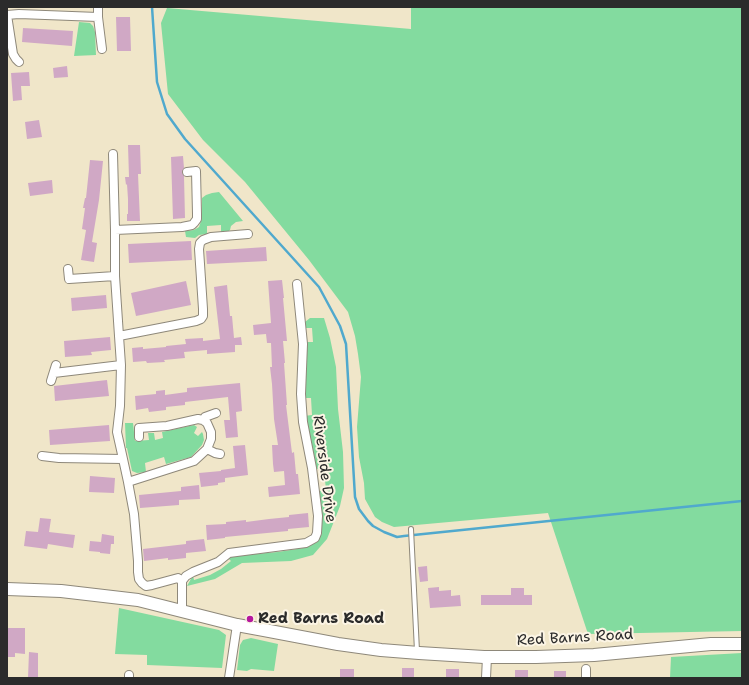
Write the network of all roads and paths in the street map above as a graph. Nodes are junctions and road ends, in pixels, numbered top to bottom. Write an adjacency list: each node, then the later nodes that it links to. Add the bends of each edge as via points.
1 (98, 7): 3 (street)
2 (7, 16): 3 (street, via 20,14); 5 (street, via 13,54)
3 (98, 17): 4 (street)
4 (102, 49)
5 (19, 62)
6 (113, 154): 8 (street)
7 (187, 172): 8 (street, via 196,171 197,219 192,226)
8 (115, 230): 11 (street)
9 (248, 234): 13 (street, via 211,238 200,243 203,309 201,319)
10 (68, 270): 11 (street, via 69,279)
11 (115, 276): 13 (street)
12 (297, 284): 25 (street, Riverside Drive, via 303,344 303,422 312,468 318,533 306,543 229,553 218,562 186,576)
13 (119, 336): 14 (street)
14 (121, 365): 15 (street, via 55,369); 22 (street, via 117,432)
15 (51, 381)
16 (216, 413): 17 (street)
17 (202, 420): 18 (street, via 139,428); 19 (street, via 207,423 211,432)
18 (140, 437)
19 (207, 449): 20 (street); 23 (street, via 194,461)
20 (220, 454)
21 (42, 456): 22 (street)
22 (123, 459): 23 (street)
23 (128, 482): 25 (street, via 134,514 139,578 146,586 178,578)
24 (411, 529): 30 (lane)
25 (182, 581): 27 (street)
26 (7, 589): 27 (street, Red Barns Road, via 61,590 138,600)
27 (182, 610): 28 (street, Red Barns Road)
28 (237, 625): 30 (street, Red Barns Road, via 338,644); 33 (street)
29 (742, 644): 31 (street, Red Barns Road, via 711,644 594,655)
30 (417, 653): 31 (street, Red Barns Road)
31 (487, 657): 34 (street)
32 (586, 669): 35 (street)
33 (229, 678)
34 (486, 678)
35 (586, 678)

